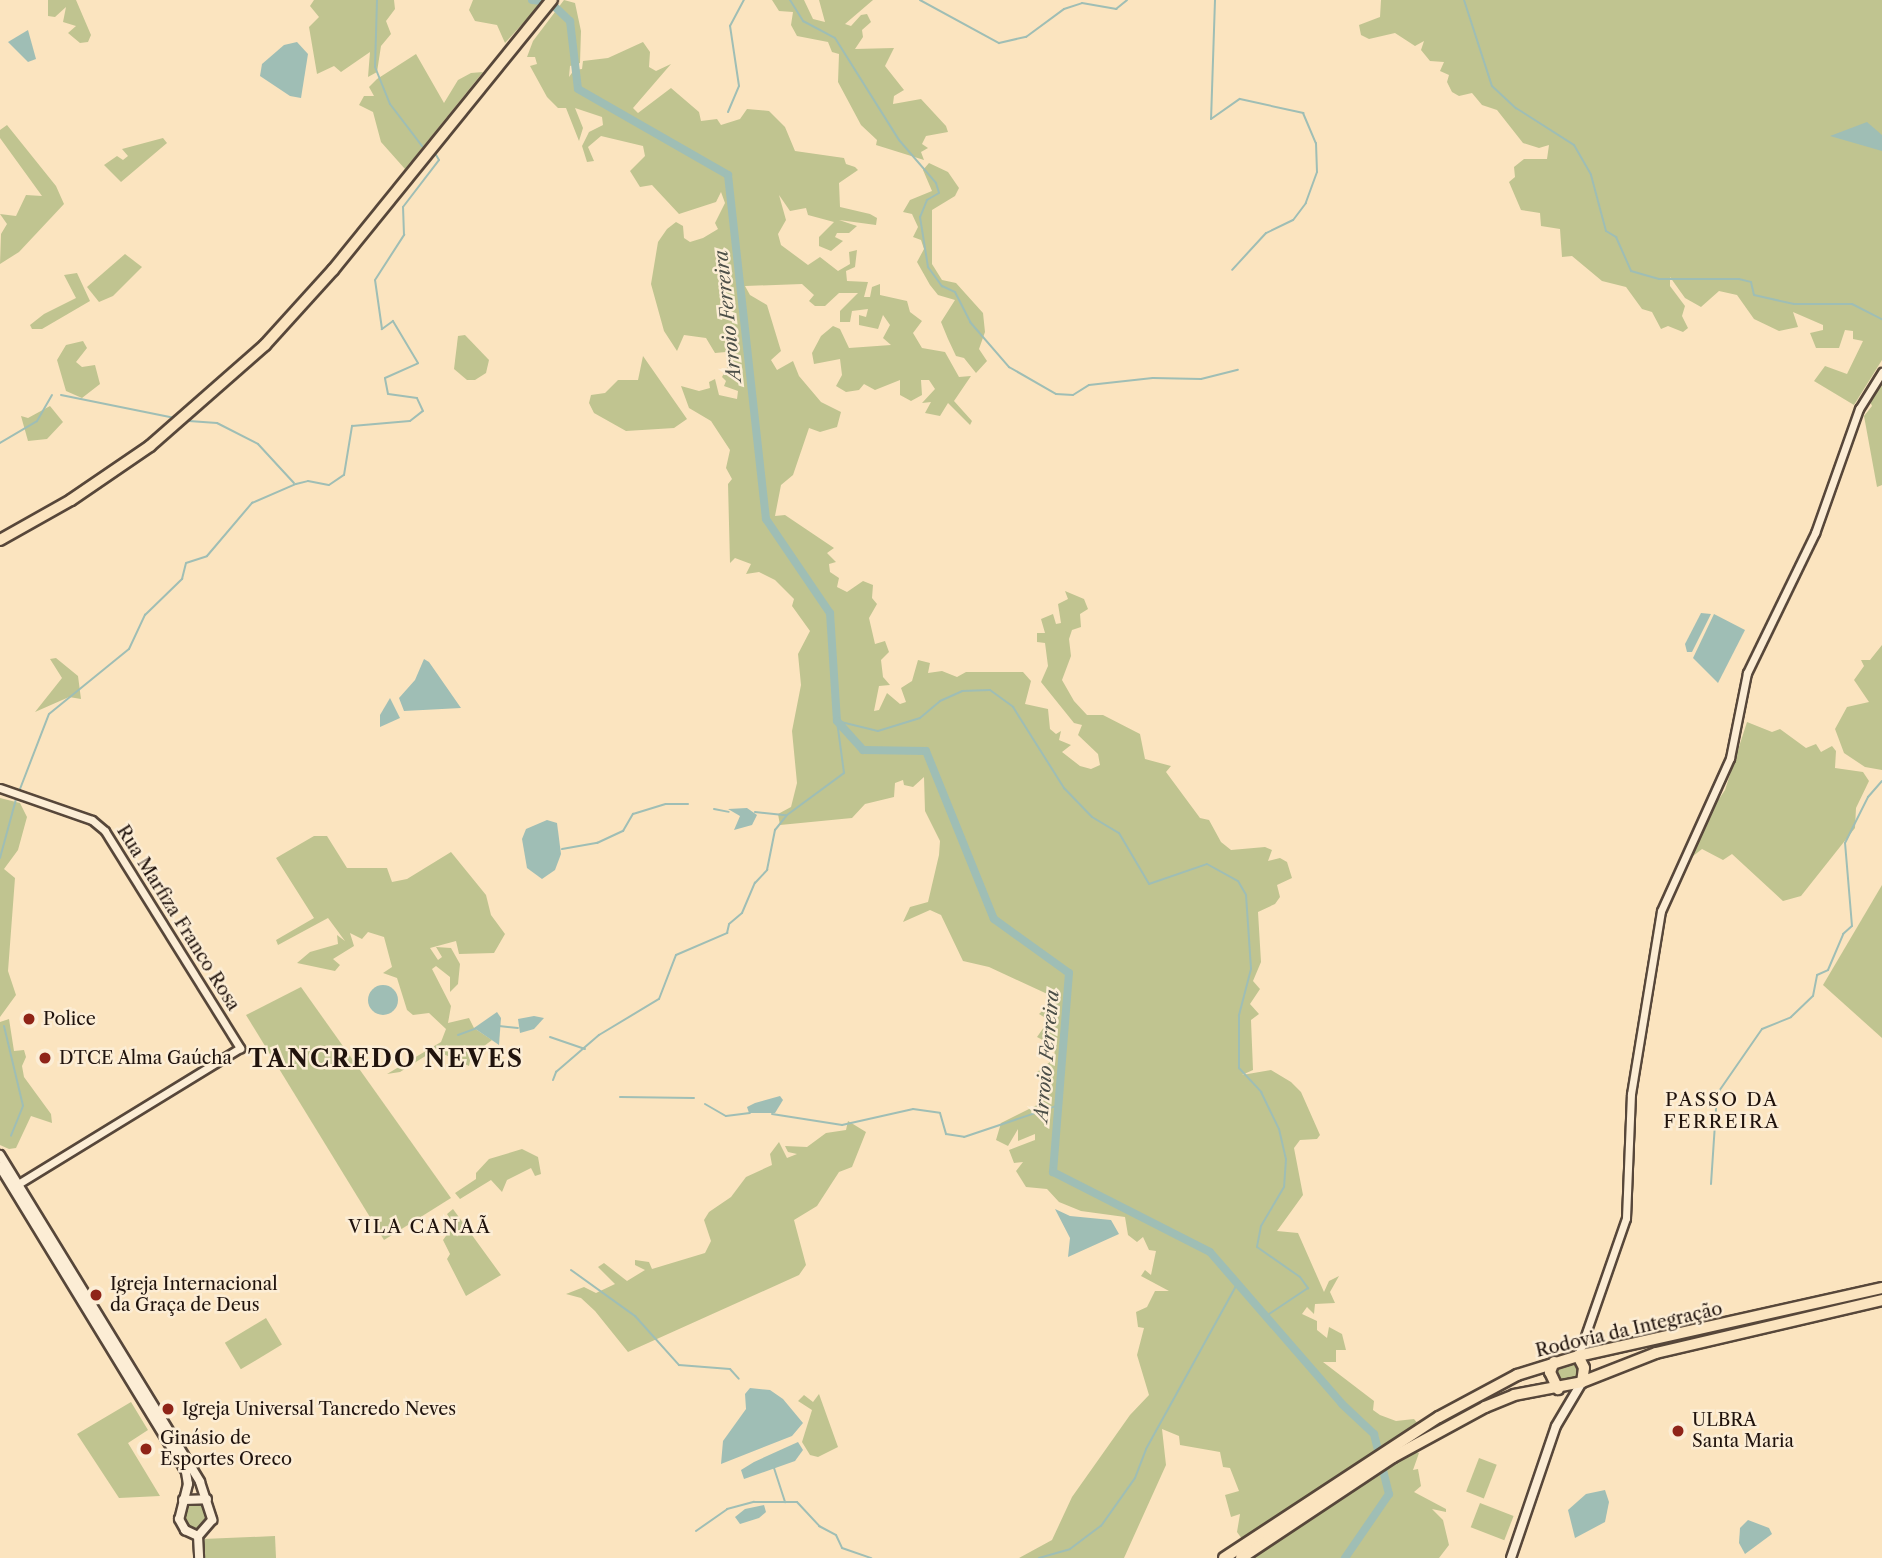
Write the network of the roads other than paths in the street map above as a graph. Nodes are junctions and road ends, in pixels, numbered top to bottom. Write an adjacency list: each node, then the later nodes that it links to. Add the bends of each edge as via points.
1 (552, 0): 3 (highway, via 333,270 256,354 150,446 71,500)
2 (1882, 372): 10 (street, via 1859,409 1815,533 1747,673 1730,758 1661,911 1631,1094 1626,1218)
3 (0, 540)
4 (0, 788): 7 (street, Rua Marfiza Franco Rosa, via 92,820 105,831 240,1048)
5 (0, 1155): 7 (main road)
6 (0, 1167): 7 (main road)
7 (15, 1185): 17 (main road); 18 (main road, via 186,1472)
8 (1882, 1288): 10 (highway, Rodovia da Integração)
9 (1882, 1300): 12 (highway, Rodovia da Integração, via 1656,1353)
10 (1578, 1356): 11 (highway, Rodovia da Integração); 12 (highway, via 1584,1368)
11 (1554, 1362): 13 (highway, via 1550,1372); 15 (highway, Rodovia da Integração, via 1507,1379)
12 (1582, 1382): 13 (highway, Rodovia da Integração); 14 (main road)
13 (1558, 1389): 14 (main road); 15 (highway, Rodovia da Integração, via 1514,1395)
14 (1563, 1410): 23 (main road)
15 (1390, 1454): 16 (highway, Rodovia da Integração)
16 (1373, 1465): 21 (highway, Rodovia da Integração); 22 (highway, Rodovia da Integração)
17 (207, 1499): 18 (main road); 19 (main road, via 212,1520)
18 (183, 1500): 19 (main road, via 181,1525)
19 (198, 1536): 20 (main road)
20 (199, 1558)
21 (1224, 1558)
22 (1241, 1558)
23 (1511, 1558)

